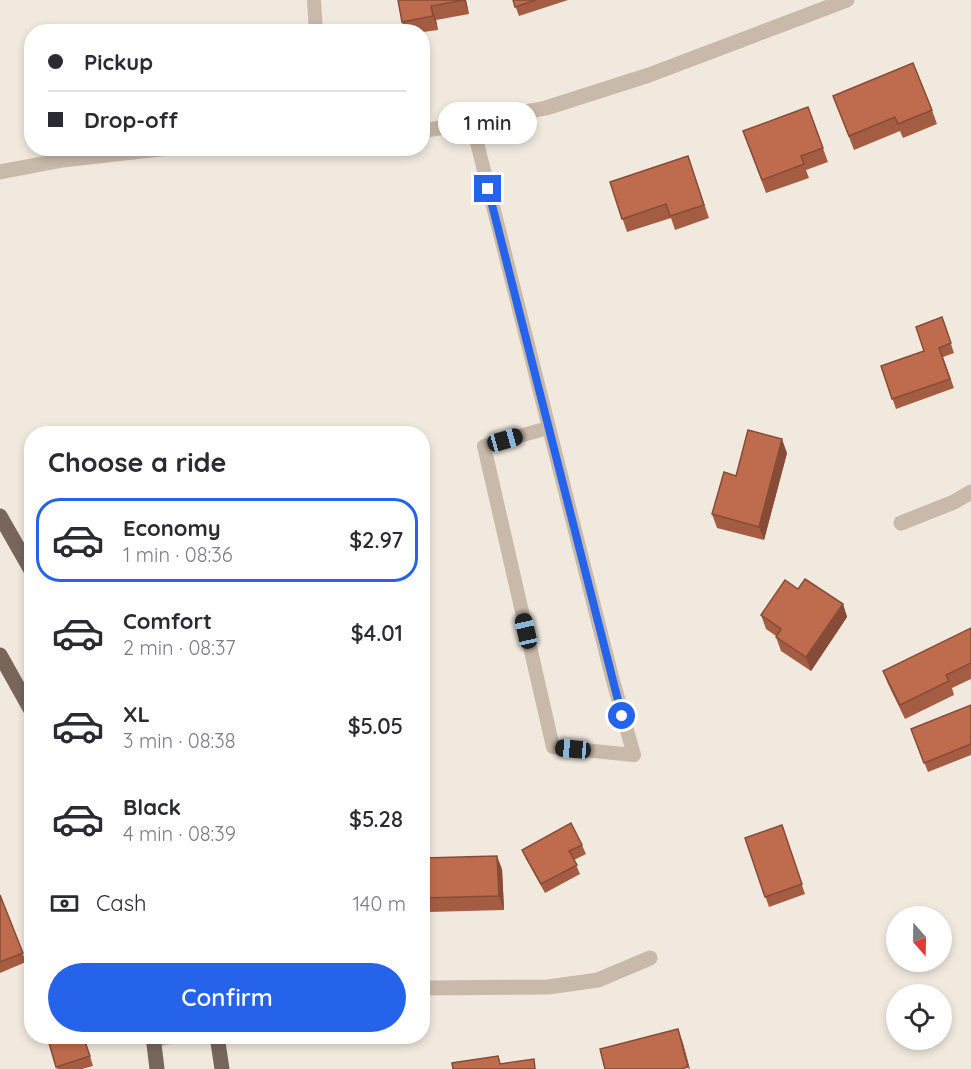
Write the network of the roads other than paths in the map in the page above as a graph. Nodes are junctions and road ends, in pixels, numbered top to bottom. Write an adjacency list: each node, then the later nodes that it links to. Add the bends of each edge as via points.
1 (314, 0): 3 (lane)
2 (847, 0): 4 (street, via 649,75 546,108)
3 (316, 24)
4 (472, 123): 5 (street); 8 (lane)
5 (430, 130)
6 (98, 156): 7 (street)
7 (0, 172)
8 (548, 428): 8 (lane, via 612,677 633,754 553,747 484,446)
9 (971, 492): 11 (street)
10 (0, 516): 12 (main road)
11 (902, 523)
12 (24, 558)
13 (0, 655): 14 (main road)
14 (24, 698)
15 (650, 958): 16 (street, via 598,980 548,987)
16 (430, 988)
17 (154, 1044): 19 (main road)
18 (218, 1044): 20 (main road)
19 (157, 1069)
20 (222, 1069)

